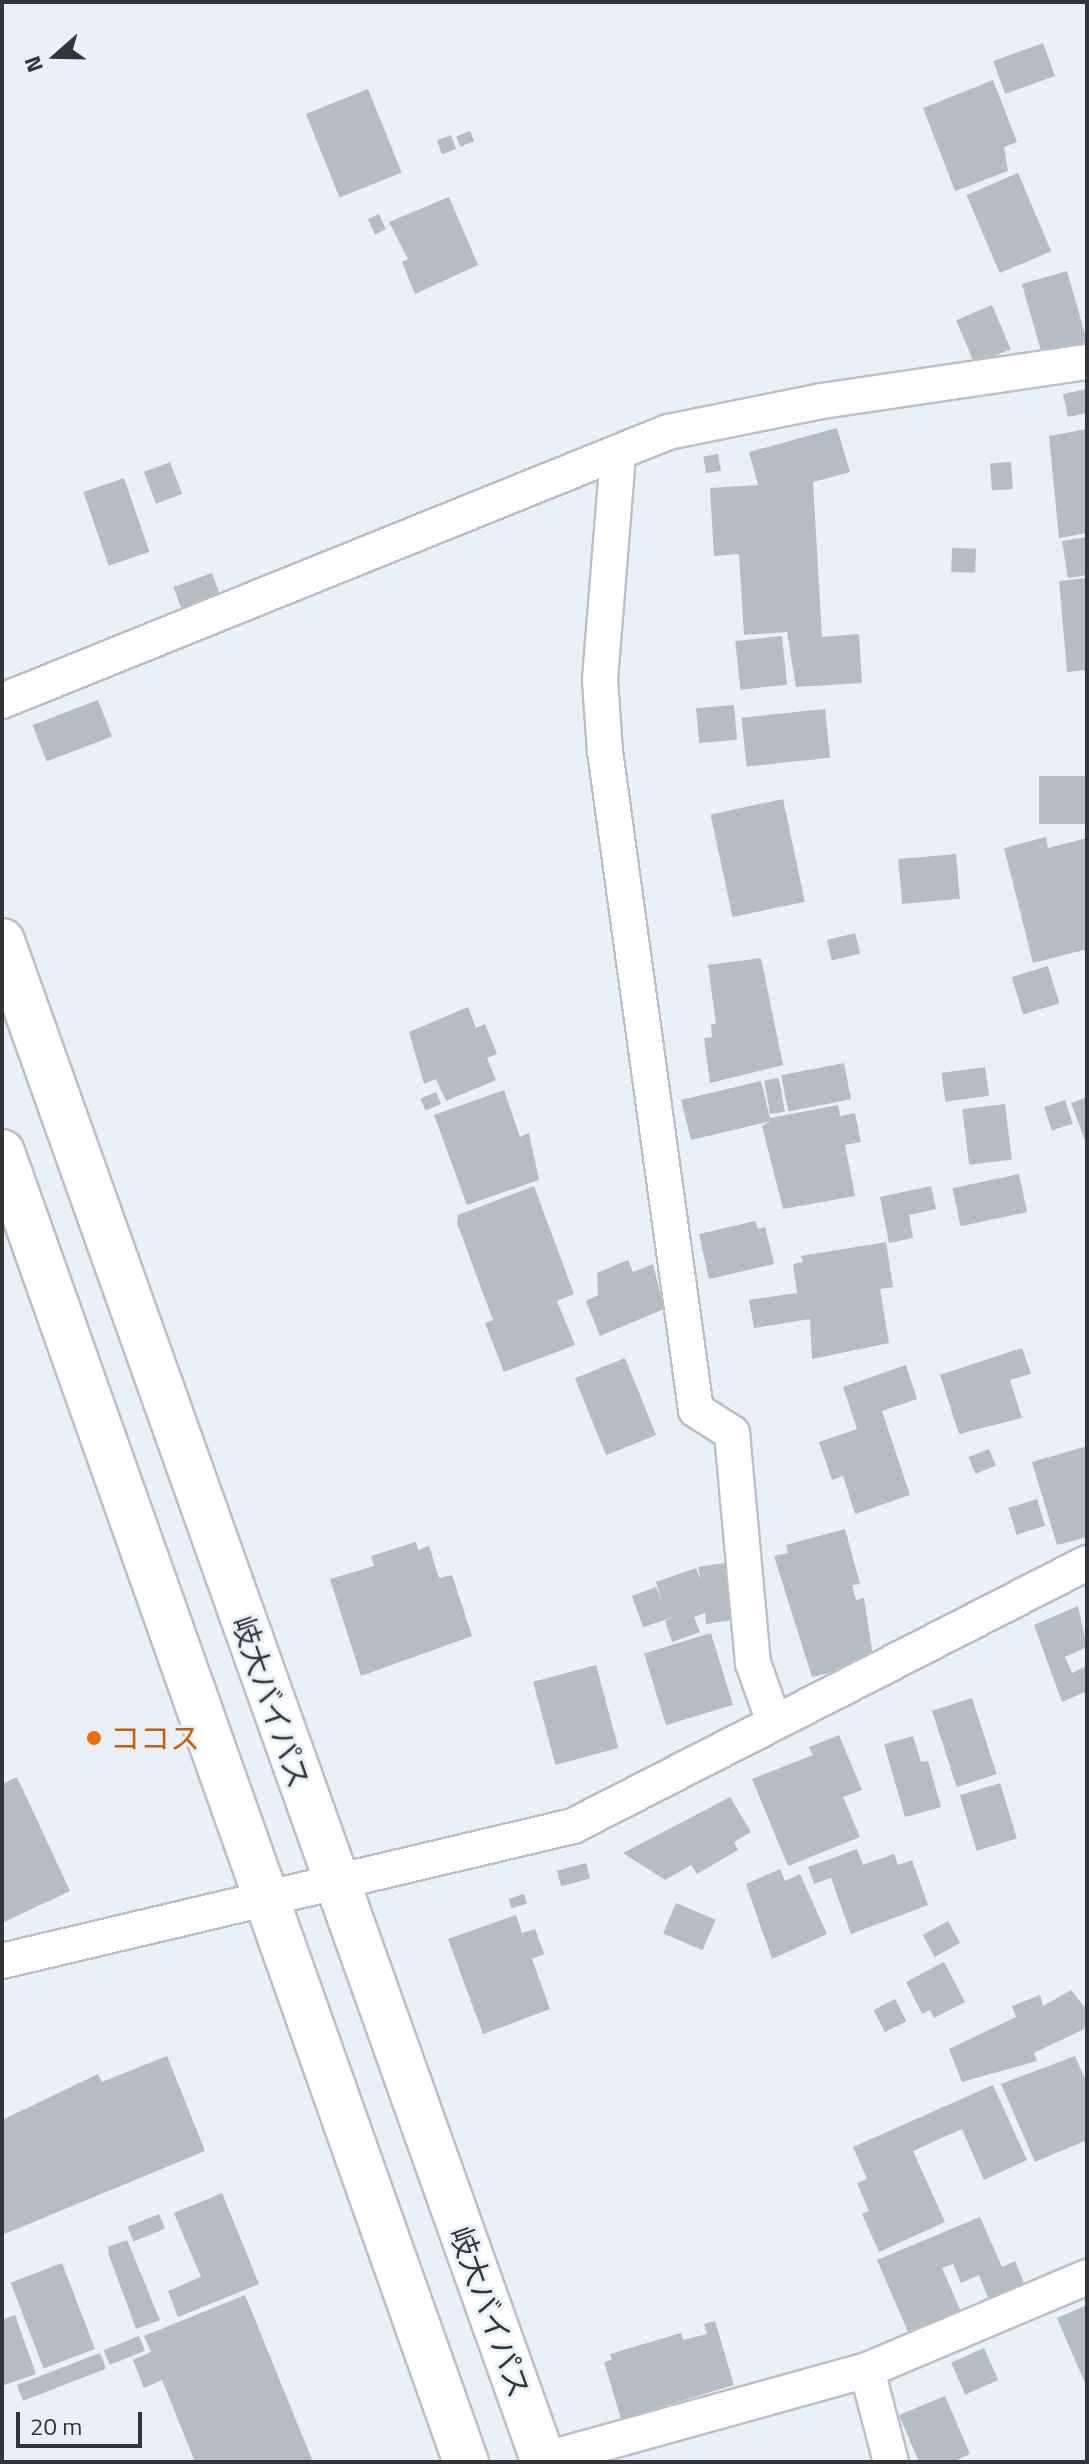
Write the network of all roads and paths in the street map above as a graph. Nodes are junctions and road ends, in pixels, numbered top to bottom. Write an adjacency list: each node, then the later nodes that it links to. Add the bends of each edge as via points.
1 (1087, 362): 2 (street, via 822,401 668,432)
2 (618, 455): 3 (street); 7 (street, via 600,680 605,751 696,1410 732,1433 753,1663)
3 (2, 701)
4 (2, 941): 8 (highway, 岐大バイパス)
5 (2, 1152): 9 (highway)
6 (1087, 1563): 7 (street)
7 (774, 1722): 8 (street, via 573,1826)
8 (334, 1881): 9 (street); 13 (highway, 岐大バイパス)
9 (261, 1897): 10 (street); 14 (highway)
10 (2, 1961)
11 (1087, 2277): 12 (street)
12 (867, 2370): 13 (street); 15 (street)
13 (543, 2461)
14 (466, 2462)
15 (891, 2462)

